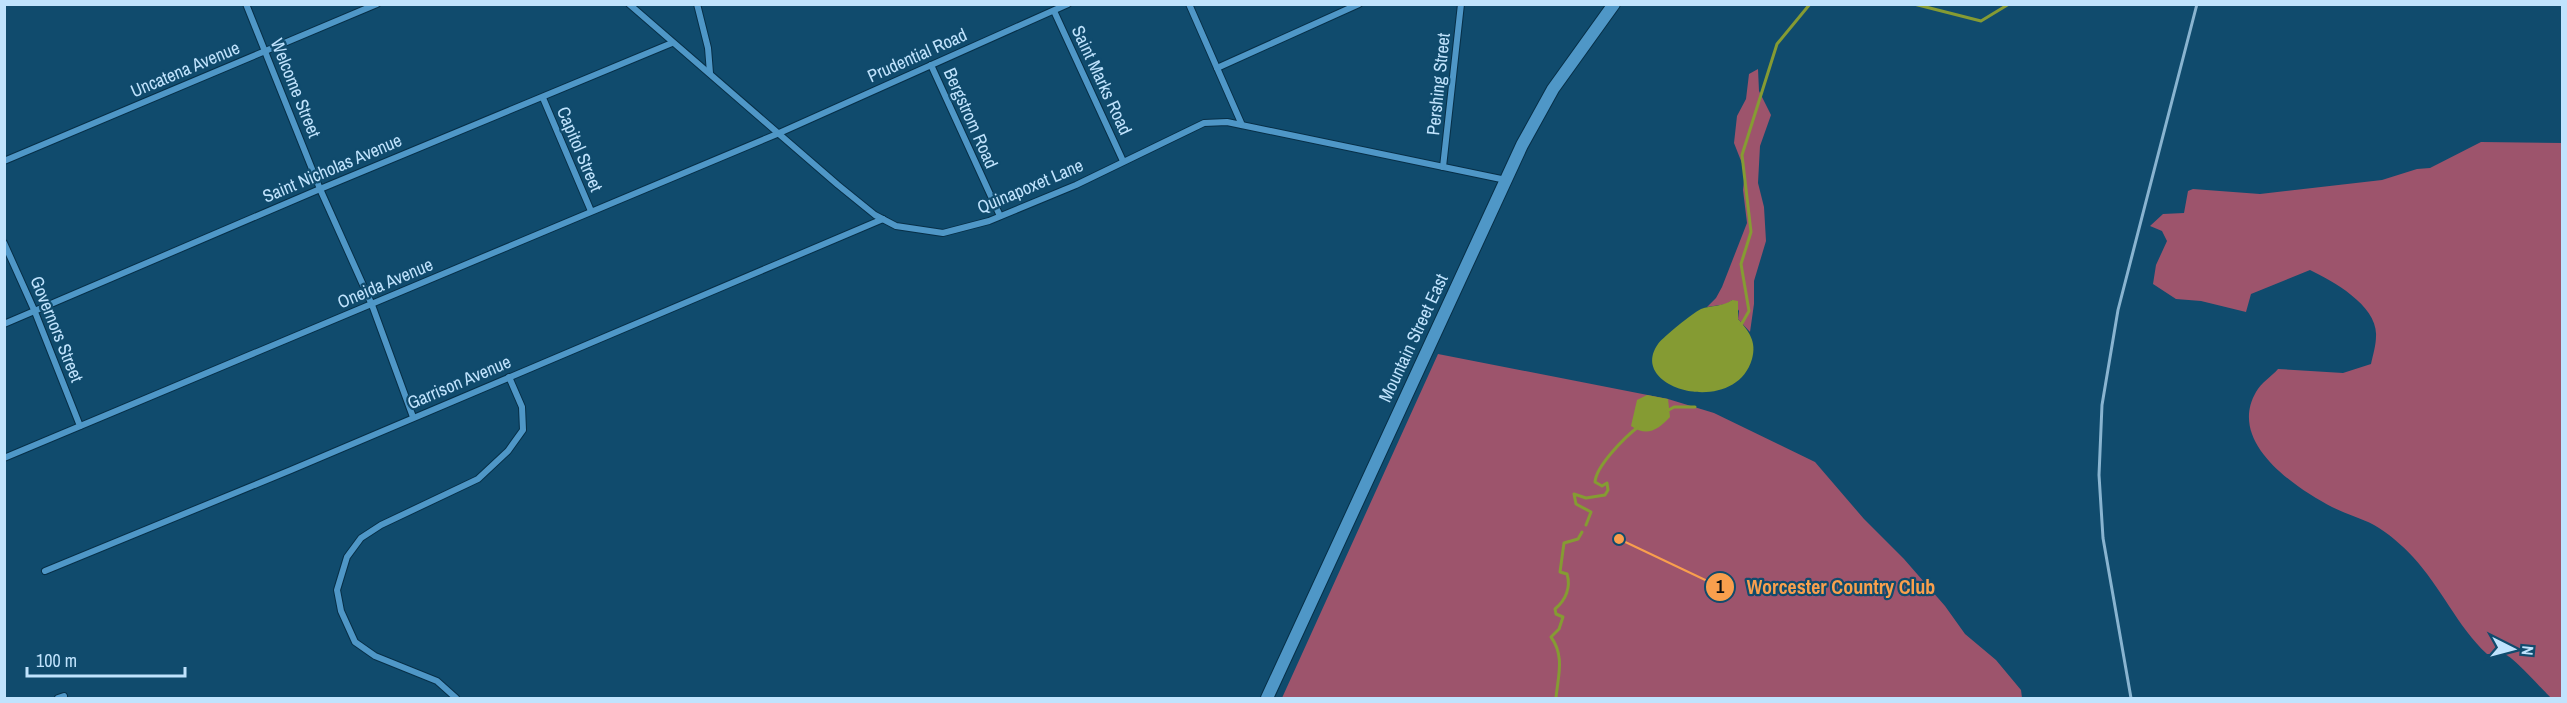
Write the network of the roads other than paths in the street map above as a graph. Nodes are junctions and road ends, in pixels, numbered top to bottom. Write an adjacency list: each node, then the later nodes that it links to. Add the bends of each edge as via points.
1 (246, 4): 12 (street, Welcome Street)
2 (377, 4): 12 (street, Uncatena Avenue)
3 (697, 4): 15 (street)
4 (1068, 4): 10 (street, Prudential Road)
5 (1189, 4): 14 (street)
6 (1359, 4): 14 (street)
7 (1461, 4): 21 (street, Pershing Street)
8 (1614, 4): 22 (main road, Mountain Street East, via 1553,89)
9 (632, 6): 11 (street, Quinapoxet Lane)
10 (1054, 11): 13 (street, Prudential Road); 20 (street, Saint Marks Road)
11 (672, 43): 15 (street, Quinapoxet Lane); 16 (street, Saint Nicholas Avenue)
12 (266, 51): 19 (street, Uncatena Avenue); 23 (street, Welcome Street)
13 (931, 65): 18 (street, Prudential Road); 25 (street, Bergstrom Road)
14 (1217, 68): 17 (street)
15 (710, 73): 18 (street, Quinapoxet Lane)
16 (543, 98): 23 (street, Saint Nicholas Avenue); 24 (street, Capitol Street)
17 (1242, 125): 20 (street, Quinapoxet Lane, via 1204,123); 21 (street, Quinapoxet Lane)
18 (777, 134): 24 (street, Oneida Avenue); 26 (street, Quinapoxet Lane)
19 (4, 160)
20 (1123, 161): 25 (street, Quinapoxet Lane)
21 (1443, 167): 22 (street, Quinapoxet Lane)
22 (1506, 180): 37 (main road, Mountain Street East)
23 (320, 189): 28 (street, Welcome Street); 29 (street, Saint Nicholas Avenue)
24 (591, 210): 28 (street, Oneida Avenue)
25 (999, 216): 26 (street, Quinapoxet Lane, via 943,233 896,226)
26 (883, 219): 31 (street, Garrison Avenue)
27 (4, 243): 29 (street, Governors Street)
28 (372, 305): 32 (street, Welcome Street); 33 (street, Oneida Avenue)
29 (35, 312): 30 (street, Saint Nicholas Avenue); 33 (street, Governors Street)
30 (4, 324)
31 (509, 377): 32 (street, Garrison Avenue); 36 (street, via 522,407 523,430 508,451 478,479 361,538 347,557 337,590 341,612 356,642 375,656 437,681)
32 (413, 417): 35 (street, Garrison Avenue)
33 (80, 426): 34 (street, Oneida Avenue)
34 (4, 458)
35 (45, 571)
36 (456, 699)
37 (1267, 699)

